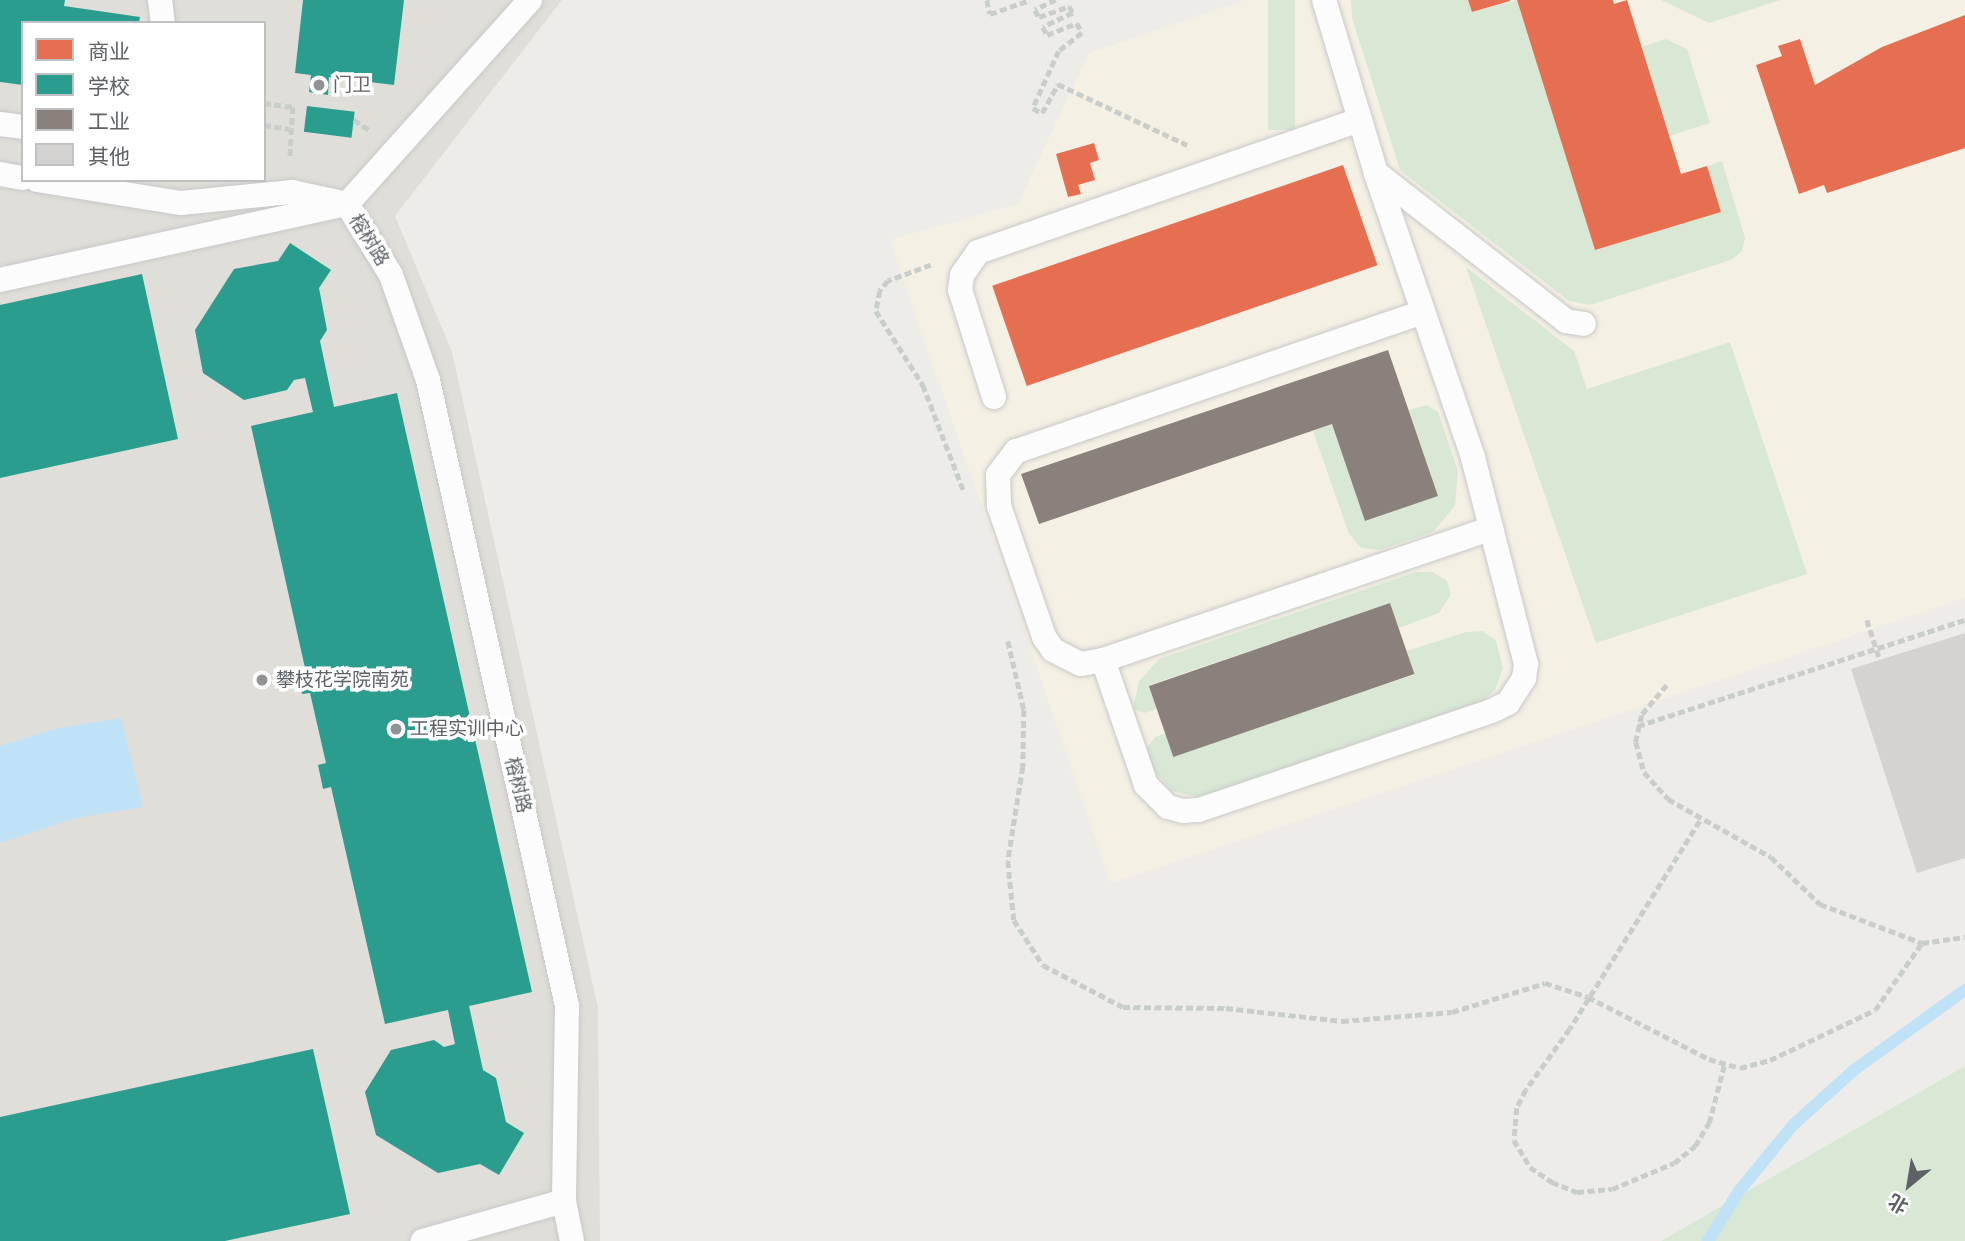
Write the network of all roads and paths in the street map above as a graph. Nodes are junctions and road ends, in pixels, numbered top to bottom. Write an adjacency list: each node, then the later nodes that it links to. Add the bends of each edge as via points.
1 (160, 0): 7 (lane)
2 (530, 0): 20 (lane)
3 (987, 0): 4 (path, via 990,14)
4 (1030, 0)
5 (1055, 0): 15 (path, via 1035,10 1039,17 1069,6 1073,13 1043,27 1047,35 1077,23 1082,33 1059,51 1033,108 1042,113 1058,84 1211,157)
6 (1324, 0): 9 (lane)
7 (163, 21)
8 (266, 103): 13 (path, via 293,107)
9 (1360, 120): 15 (lane); 16 (lane)
10 (0, 124): 12 (lane)
11 (266, 125): 13 (path)
12 (21, 127)
13 (290, 129): 14 (path)
14 (289, 150)
15 (1215, 169): 24 (lane, via 978,252 961,275 960,290)
16 (1376, 173): 22 (lane); 23 (lane, via 1566,321)
17 (0, 174): 18 (lane)
18 (21, 178)
19 (50, 182): 20 (lane, via 181,203 292,192)
20 (347, 204): 21 (lane); 36 (lane, 榕树路, via 391,275 428,380 567,1006)
21 (0, 280)
22 (1423, 312): 25 (lane, via 1473,457); 29 (lane, via 1029,446 1006,461 998,475 999,506 1044,637 1066,659 1081,664)
23 (1584, 324)
24 (994, 397)
25 (1491, 529): 29 (lane); 29 (lane, via 1526,664 1519,692 1508,703 1199,810 1168,807 1146,785)
26 (1867, 620): 28 (path)
27 (1965, 620): 28 (path)
28 (1876, 649): 30 (path); 32 (path)
29 (1103, 660)
30 (1880, 660)
31 (1667, 685): 32 (path, via 1649,702)
32 (1638, 726): 33 (path, via 1637,750 1644,772 1668,799)
33 (1700, 821): 34 (path, via 1771,857 1820,904 1922,943); 35 (path, via 1526,1090 1517,1108 1514,1140 1530,1167 1552,1182 1577,1192 1612,1189 1674,1163 1695,1146 1709,1123)
34 (1965, 937)
35 (1724, 1066)
36 (564, 1201): 37 (lane); 38 (lane, 榕树路)
37 (423, 1241)
38 (572, 1241)

